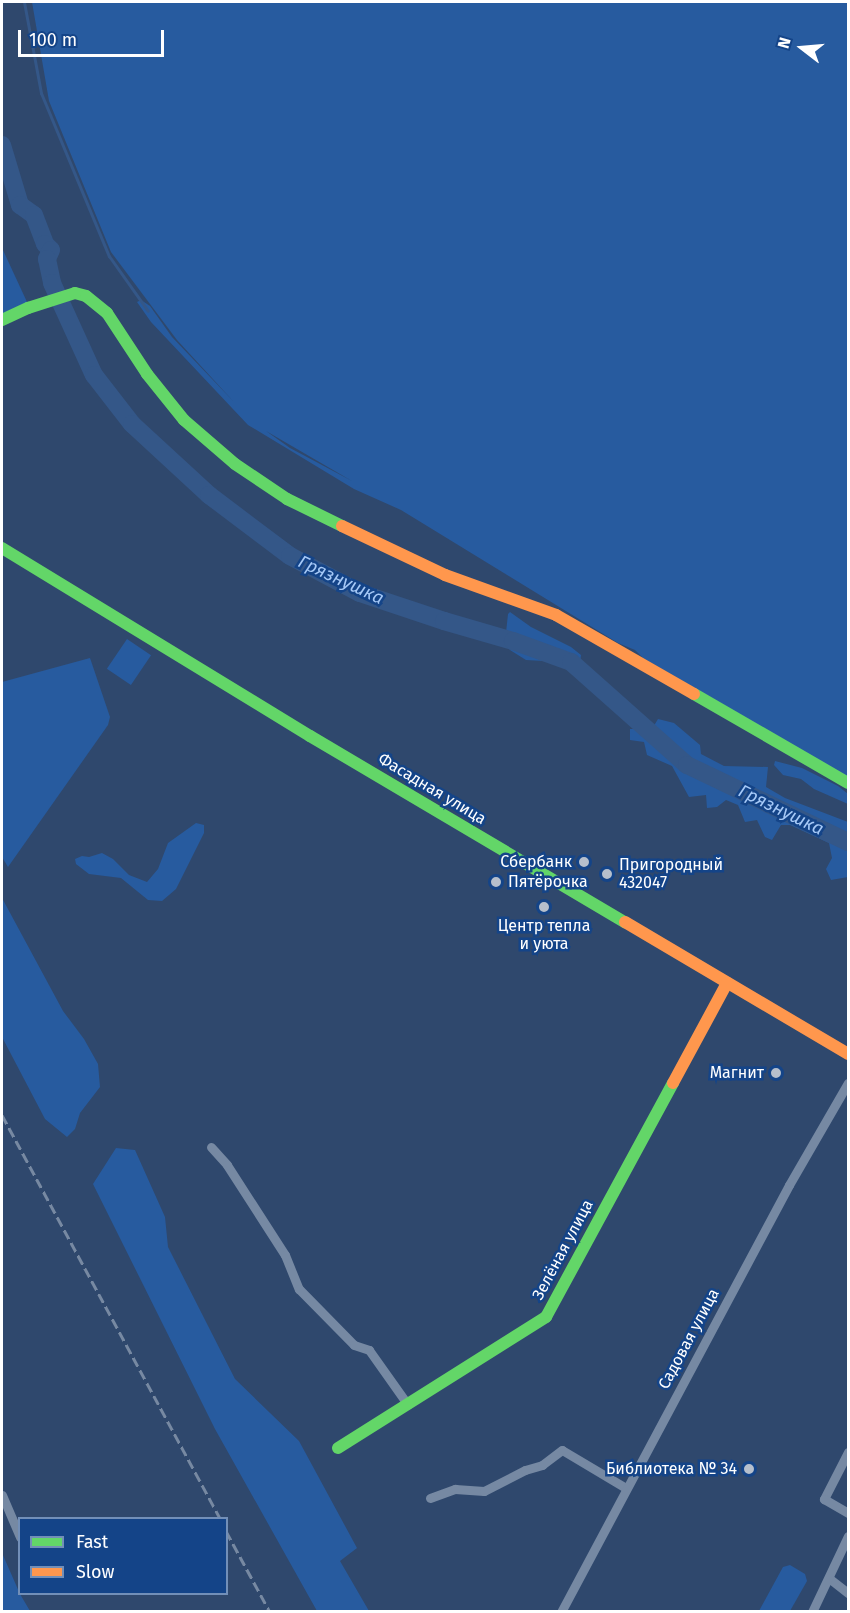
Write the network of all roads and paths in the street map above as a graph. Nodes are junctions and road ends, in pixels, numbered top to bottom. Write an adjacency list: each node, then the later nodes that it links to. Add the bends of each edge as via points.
1 (2, 321): 3 (street, via 75,293 86,296 107,313 147,374 184,420 235,464 287,499 445,575 556,615)
2 (2, 548): 4 (street, Фасадная улица)
3 (849, 783)
4 (727, 983): 5 (street, Фасадная улица); 8 (street, Зелёная улица, via 546,1317)
5 (849, 1054)
6 (849, 1083): 11 (street, Садовая улица, via 789,1185)
7 (211, 1147): 8 (street, via 227,1165 285,1255 299,1289 354,1345 369,1350)
8 (408, 1405): 9 (street, Зелёная улица)
9 (338, 1448)
10 (849, 1452): 14 (street, via 824,1499)
11 (626, 1488): 13 (street, via 562,1450 542,1465 484,1491 455,1489); 19 (street, Садовая улица)
12 (2, 1496): 15 (street)
13 (430, 1498)
14 (849, 1513)
15 (18, 1532)
16 (849, 1536): 17 (street)
17 (830, 1579): 18 (street); 20 (street)
18 (849, 1593)
19 (561, 1611)
20 (812, 1611)

